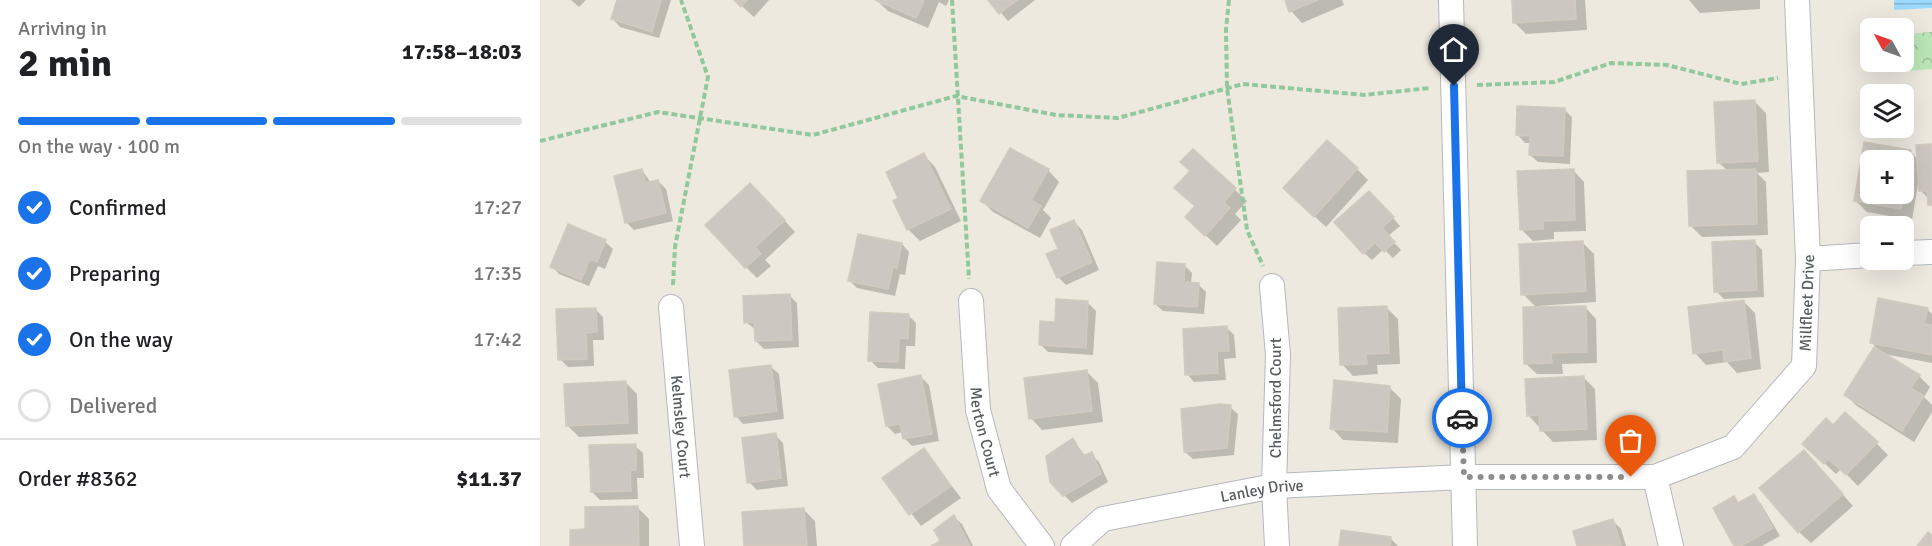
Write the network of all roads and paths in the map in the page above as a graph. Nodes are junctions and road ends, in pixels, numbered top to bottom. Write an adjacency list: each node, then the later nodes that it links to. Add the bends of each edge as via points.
1 (681, 0): 10 (path, via 708,76)
2 (952, 0): 9 (path)
3 (1229, 0): 8 (path)
4 (1451, 0): 7 (street)
5 (1797, 0): 6 (street, Millfleet Drive)
6 (1800, 75): 7 (path, via 1741,84 1667,65 1611,63 1554,82); 15 (street, Millfleet Drive)
7 (1454, 86): 8 (path, via 1364,95 1242,84); 19 (street)
8 (1227, 88): 9 (path, via 1118,118 1056,115); 16 (path, via 1247,230)
9 (956, 96): 10 (path, via 813,135); 17 (path)
10 (701, 118): 11 (path, via 658,112); 18 (path, via 675,247)
11 (540, 141)
12 (1932, 252): 13 (street)
13 (1914, 253)
14 (1860, 256): 15 (street)
15 (1808, 259): 20 (street, Millfleet Drive, via 1804,366 1733,447)
16 (1272, 286): 21 (street, Chelmsford Court, via 1278,355)
17 (971, 301): 23 (street, Merton Court, via 978,410 999,489)
18 (671, 307): 22 (street, Kelmsley Court)
19 (1464, 477): 20 (street, Millfleet Drive); 21 (street, Lanley Drive); 26 (street)
20 (1655, 477): 27 (street)
21 (1274, 486): 24 (street, Lanley Drive, via 1103,519); 25 (street, Chelmsford Court)
22 (692, 546)
23 (1042, 546)
24 (1073, 546)
25 (1277, 546)
26 (1466, 546)
27 (1671, 546)

